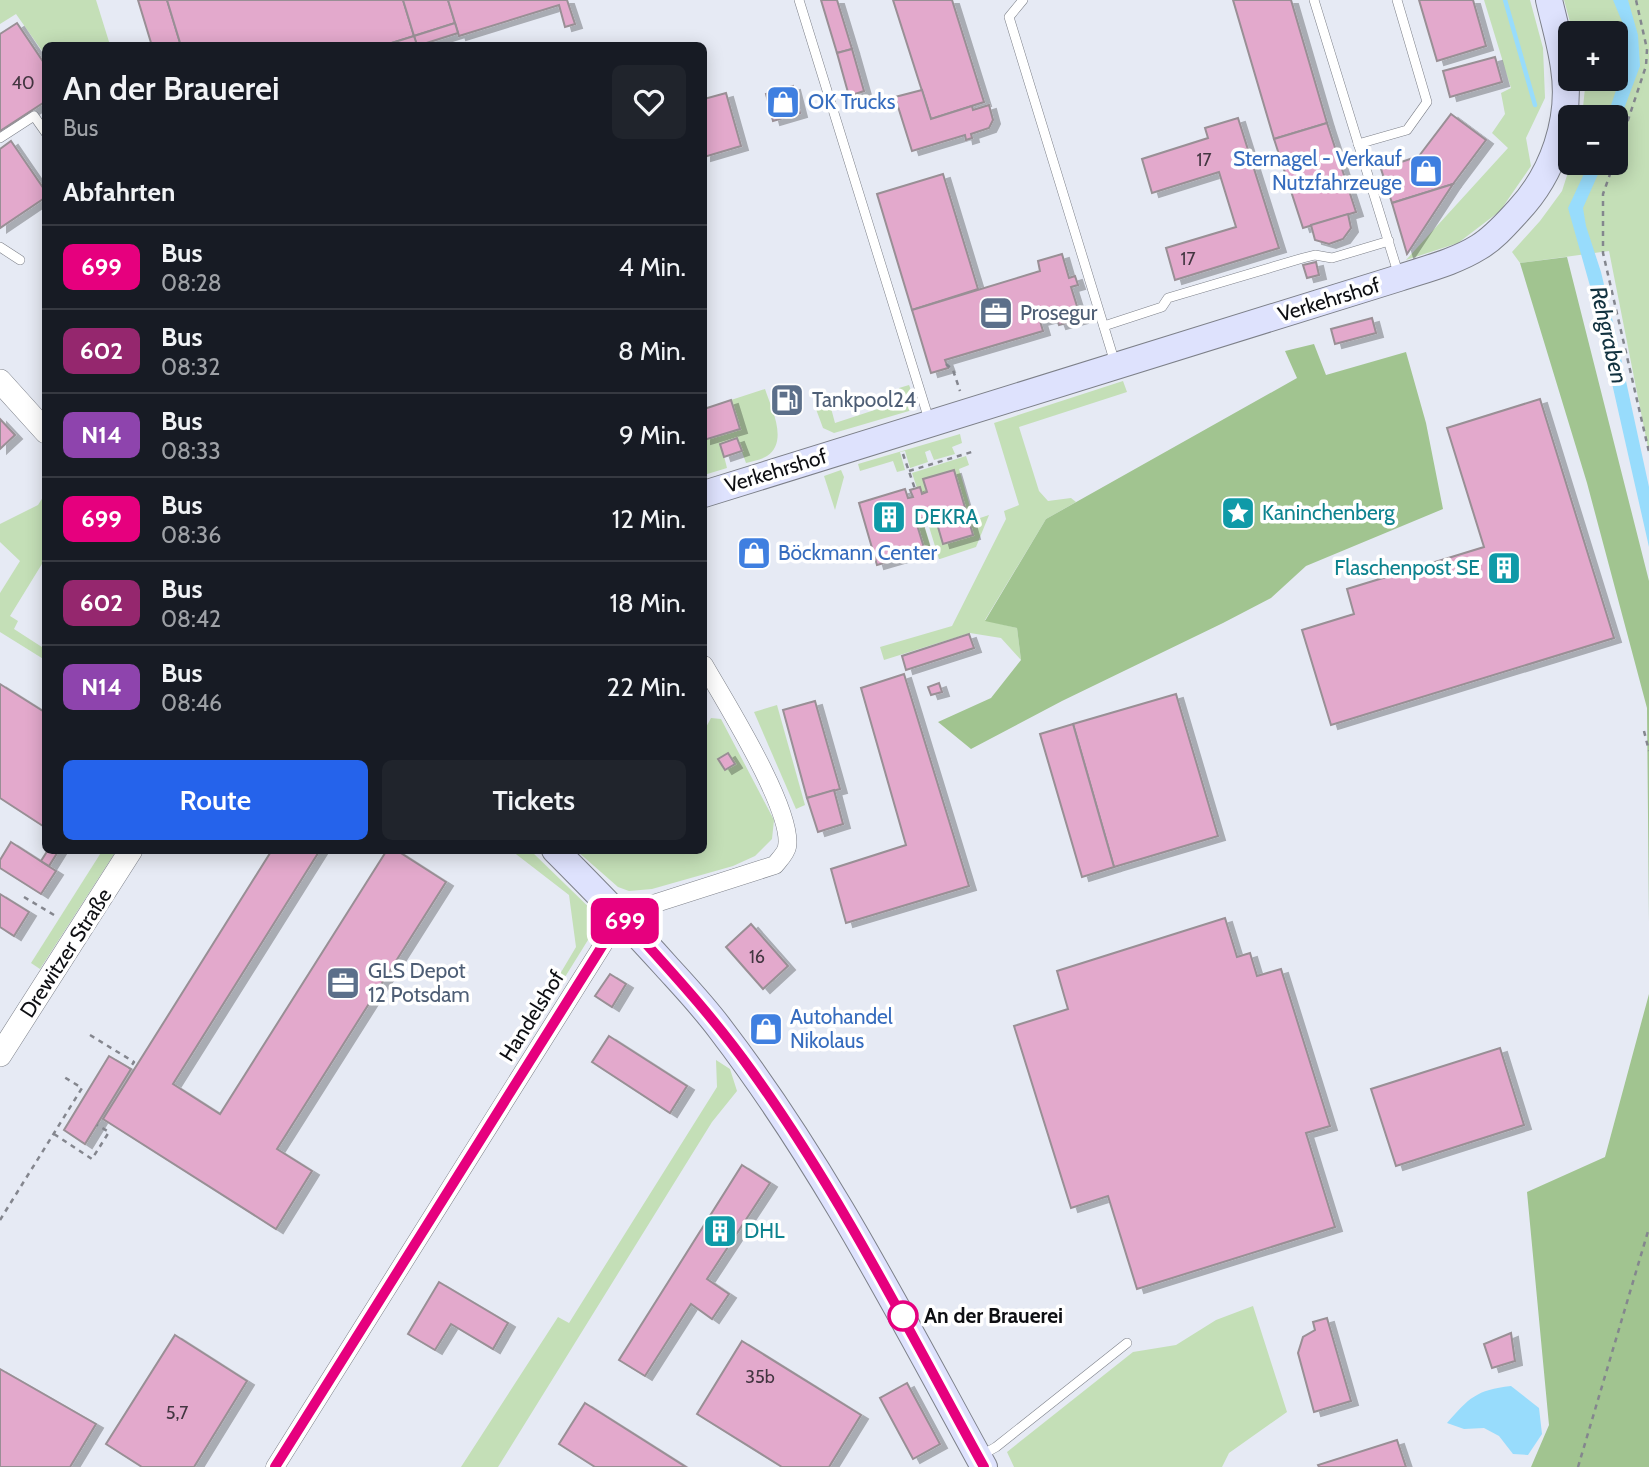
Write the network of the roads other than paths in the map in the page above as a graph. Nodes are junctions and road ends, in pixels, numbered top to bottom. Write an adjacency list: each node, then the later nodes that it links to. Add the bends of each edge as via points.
1 (799, 0): 16 (lane)
2 (1023, 0): 13 (lane, via 1009,17)
3 (1314, 0): 8 (lane)
4 (1397, 0): 8 (lane, via 1427,102 1407,130)
5 (1549, 0): 12 (main road, Verkehrshof, via 1566,95 1562,128 1539,184 1499,232 1479,247)
6 (42, 127): 7 (lane, via 34,116)
7 (0, 138)
8 (1358, 144): 9 (lane)
9 (1389, 241): 12 (lane); 13 (lane, via 1332,258 1315,255 1168,298 1162,307)
10 (0, 247): 11 (lane)
11 (20, 260)
12 (1399, 278): 14 (main road, Verkehrshof)
13 (1104, 326): 14 (lane)
14 (1116, 366): 16 (main road, Verkehrshof)
15 (0, 381): 17 (street)
16 (930, 425): 18 (main road, Verkehrshof)
17 (42, 428)
18 (707, 493)
19 (707, 670): 22 (street, via 777,797 787,848 775,865)
20 (128, 854): 23 (street, Drewitzer Straße)
21 (559, 854): 22 (main road)
22 (621, 916): 25 (main road, via 719,1027 821,1174); 26 (street, Handelshof)
23 (0, 1055)
24 (1127, 1343): 25 (lane)
25 (981, 1462)
26 (275, 1467)

